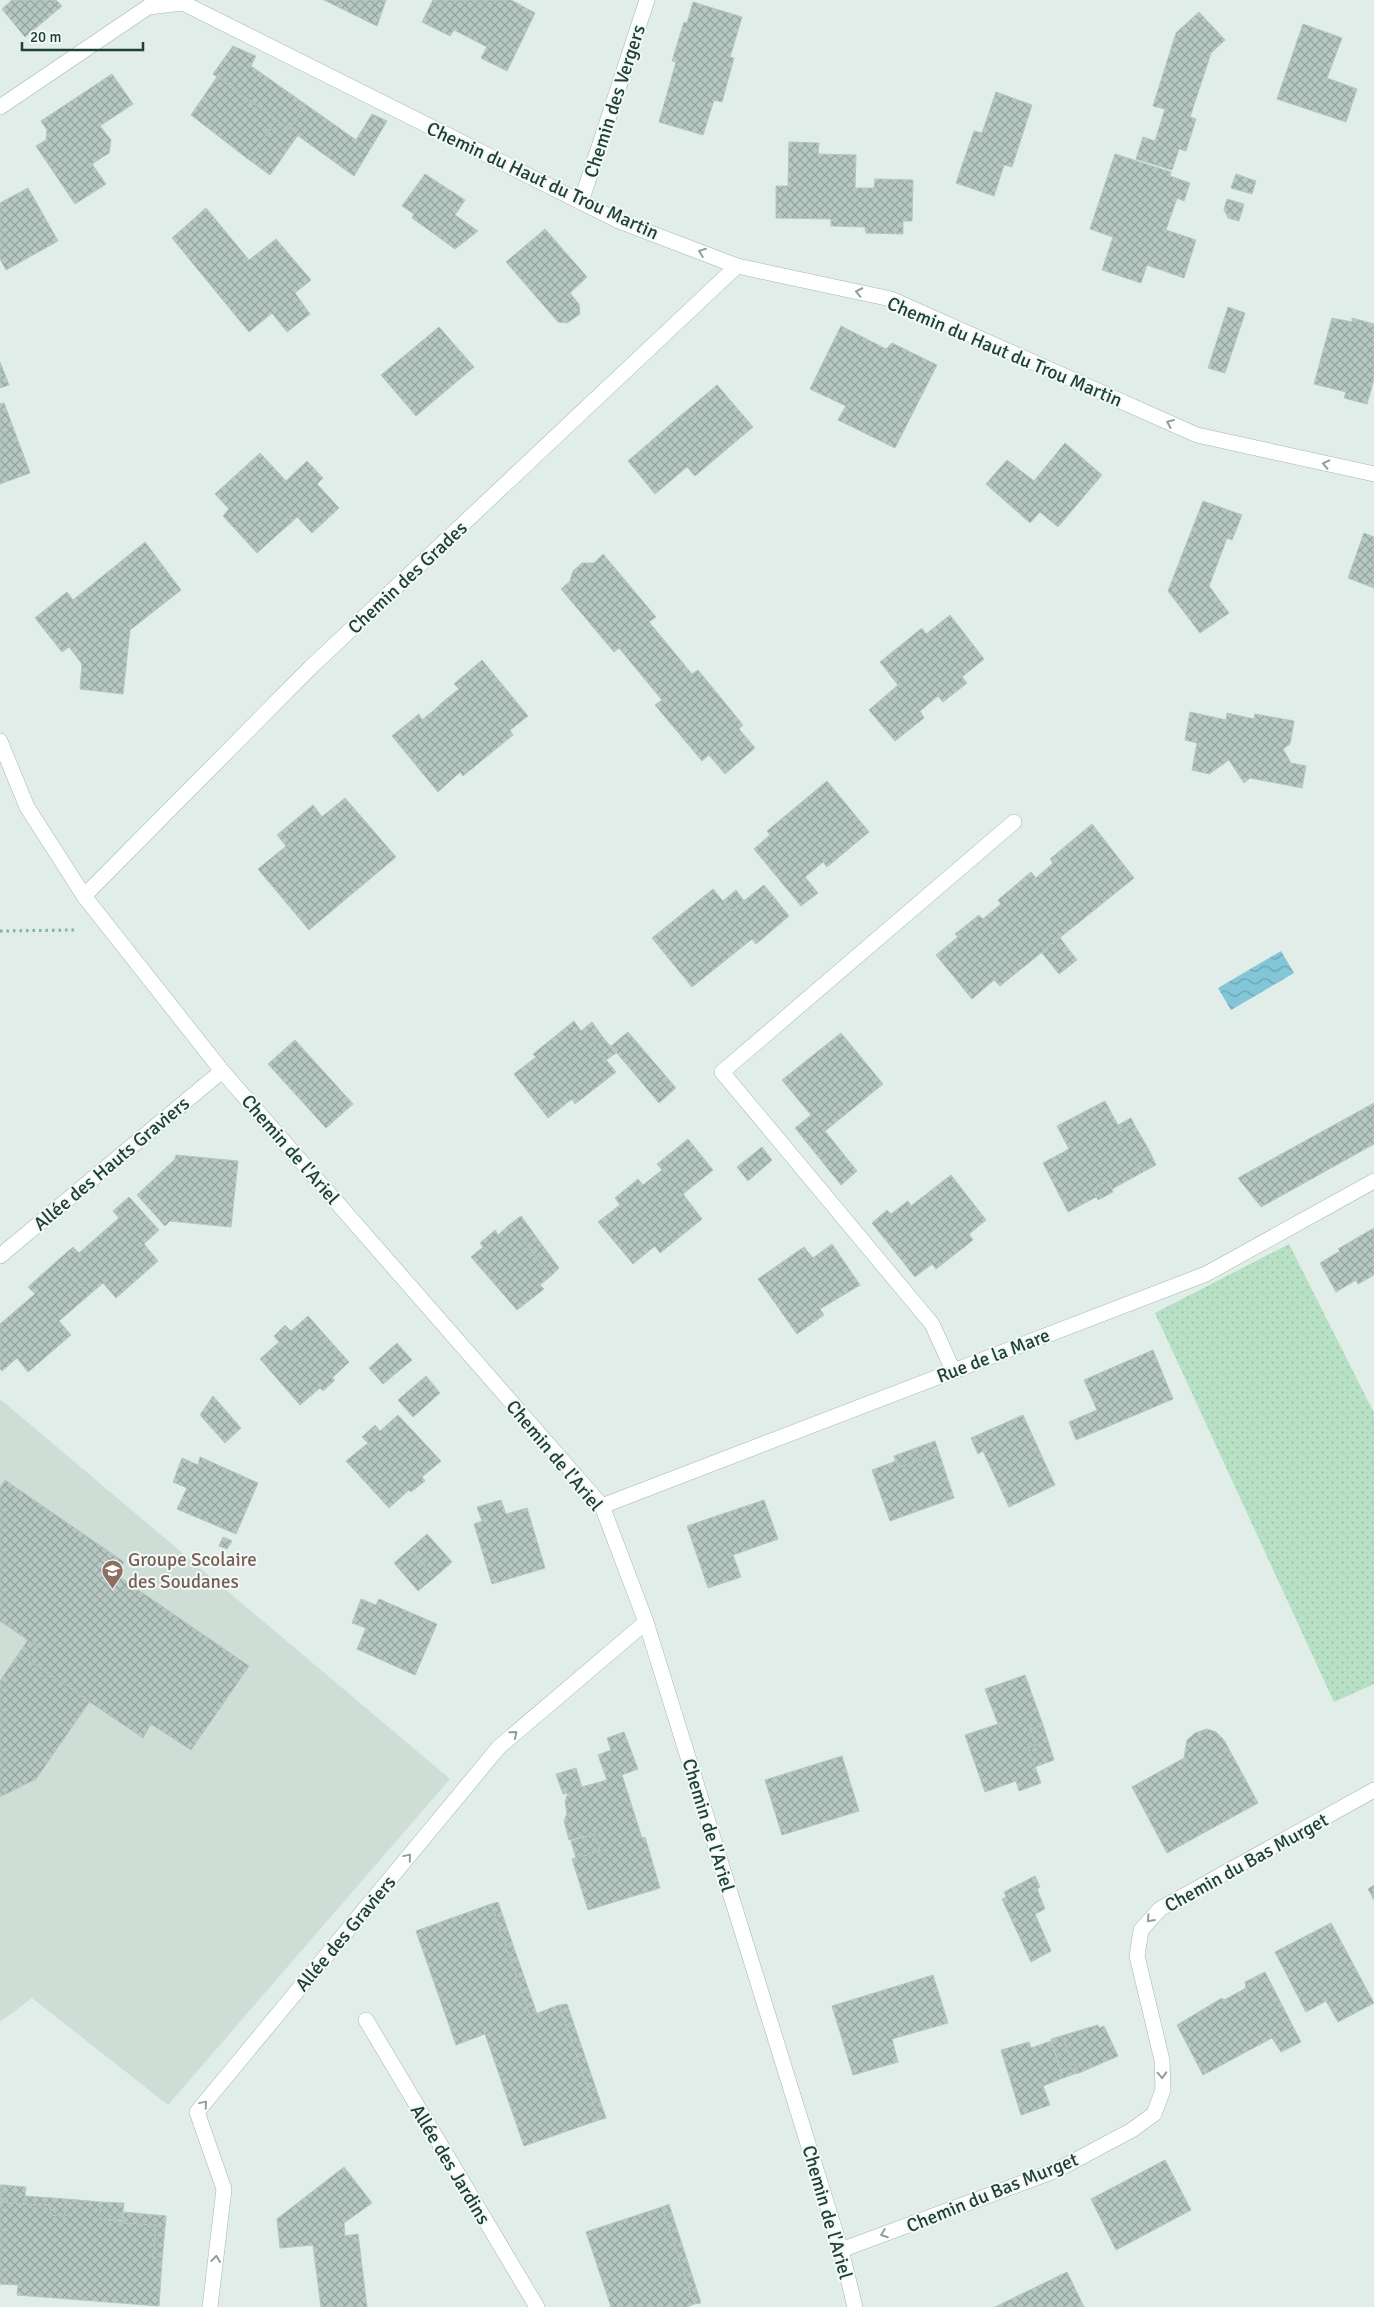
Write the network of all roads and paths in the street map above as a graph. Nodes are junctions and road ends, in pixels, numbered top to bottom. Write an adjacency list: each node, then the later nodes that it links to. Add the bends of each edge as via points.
1 (647, 0): 3 (street, Chemin des Vergers)
2 (0, 107): 3 (street, Chemin du Haut du Trou Martin, via 148,7 183,3)
3 (582, 202): 4 (street, Chemin du Haut du Trou Martin, one-way to 3, via 619,221)
4 (738, 266): 5 (street, Chemin du Haut du Trou Martin, one-way to 4, via 1197,435 891,300); 8 (street, Chemin des Grades, via 310,668)
5 (1374, 474)
6 (0, 741): 8 (street, Chemin de l'Ariel, via 27,807)
7 (1014, 822): 14 (street, via 722,1072 932,1324)
8 (84, 896): 9 (street, Chemin de l'Ariel)
9 (110, 929): 10 (path); 11 (street, Chemin de l'Ariel)
10 (0, 931)
11 (222, 1071): 13 (street, Allée des Hauts Graviers); 15 (street, Chemin de l'Ariel)
12 (1374, 1181): 14 (street, Rue de la Mare, via 1206,1274)
13 (0, 1256)
14 (953, 1370): 15 (street, Rue de la Mare)
15 (602, 1506): 16 (street, Chemin de l'Ariel)
16 (646, 1622): 19 (street, Chemin de l'Ariel); 20 (street, Allée des Graviers, one-way to 16, via 224,2189 197,2112 499,1747)
17 (1374, 1790): 19 (street, Chemin du Bas Murget, one-way to 19, via 1160,1909 1141,1930 1137,1956 1162,2060 1163,2090 1154,2114 1132,2130 1057,2170)
18 (366, 2020): 21 (street, Allée des Jardins)
19 (841, 2250): 22 (street, Chemin de l'Ariel)
20 (210, 2307)
21 (537, 2307)
22 (854, 2307)

